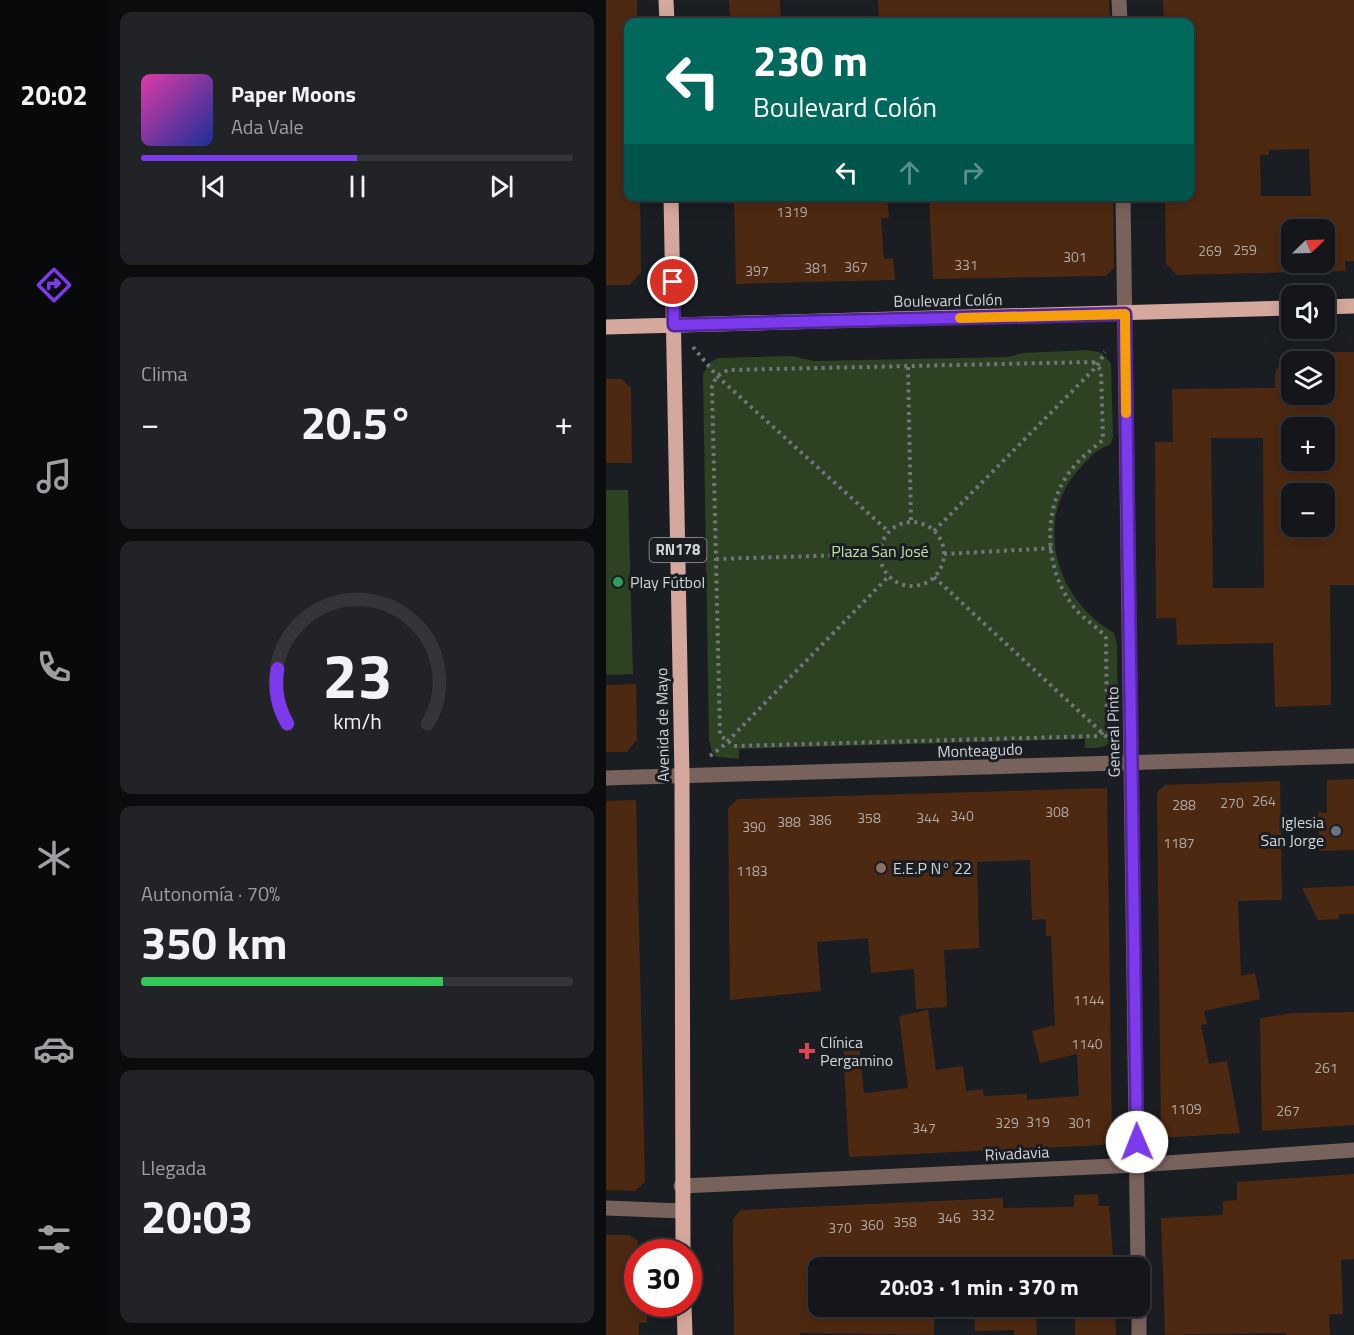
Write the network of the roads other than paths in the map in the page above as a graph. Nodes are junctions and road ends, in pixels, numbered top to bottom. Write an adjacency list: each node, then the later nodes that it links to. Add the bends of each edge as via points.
1 (666, 0): 3 (main road)
2 (1119, 0): 4 (street)
3 (667, 18)
4 (1120, 18)
5 (671, 201): 11 (main road, Avenida de Mayo / RN178)
6 (1123, 201): 10 (street, General Pinto)
7 (1354, 306): 8 (main road)
8 (1335, 307)
9 (1281, 308): 10 (main road, Boulevard Colón)
10 (1125, 314): 11 (main road, Boulevard Colón); 14 (street, General Pinto)
11 (674, 325): 12 (main road, Boulevard Colón); 15 (main road, Avenida de Mayo / RN178)
12 (606, 327)
13 (1354, 756): 14 (street, Monteagudo)
14 (1132, 764): 15 (street, Monteagudo); 18 (street, General Pinto)
15 (681, 776): 16 (street, Monteagudo); 19 (main road, Avenida de Mayo / RN178)
16 (606, 778)
17 (1354, 1150): 18 (street, Rivadavia)
18 (1137, 1165): 19 (street, Rivadavia); 23 (street, General Pinto)
19 (681, 1186): 21 (main road, Avenida de Mayo / RN178)
20 (606, 1208): 21 (street)
21 (682, 1211): 22 (main road, Avenida de Mayo / RN178)
22 (683, 1239)
23 (1138, 1257)
24 (684, 1317): 26 (main road)
25 (1139, 1317): 27 (street)
26 (685, 1335)
27 (1139, 1335)

